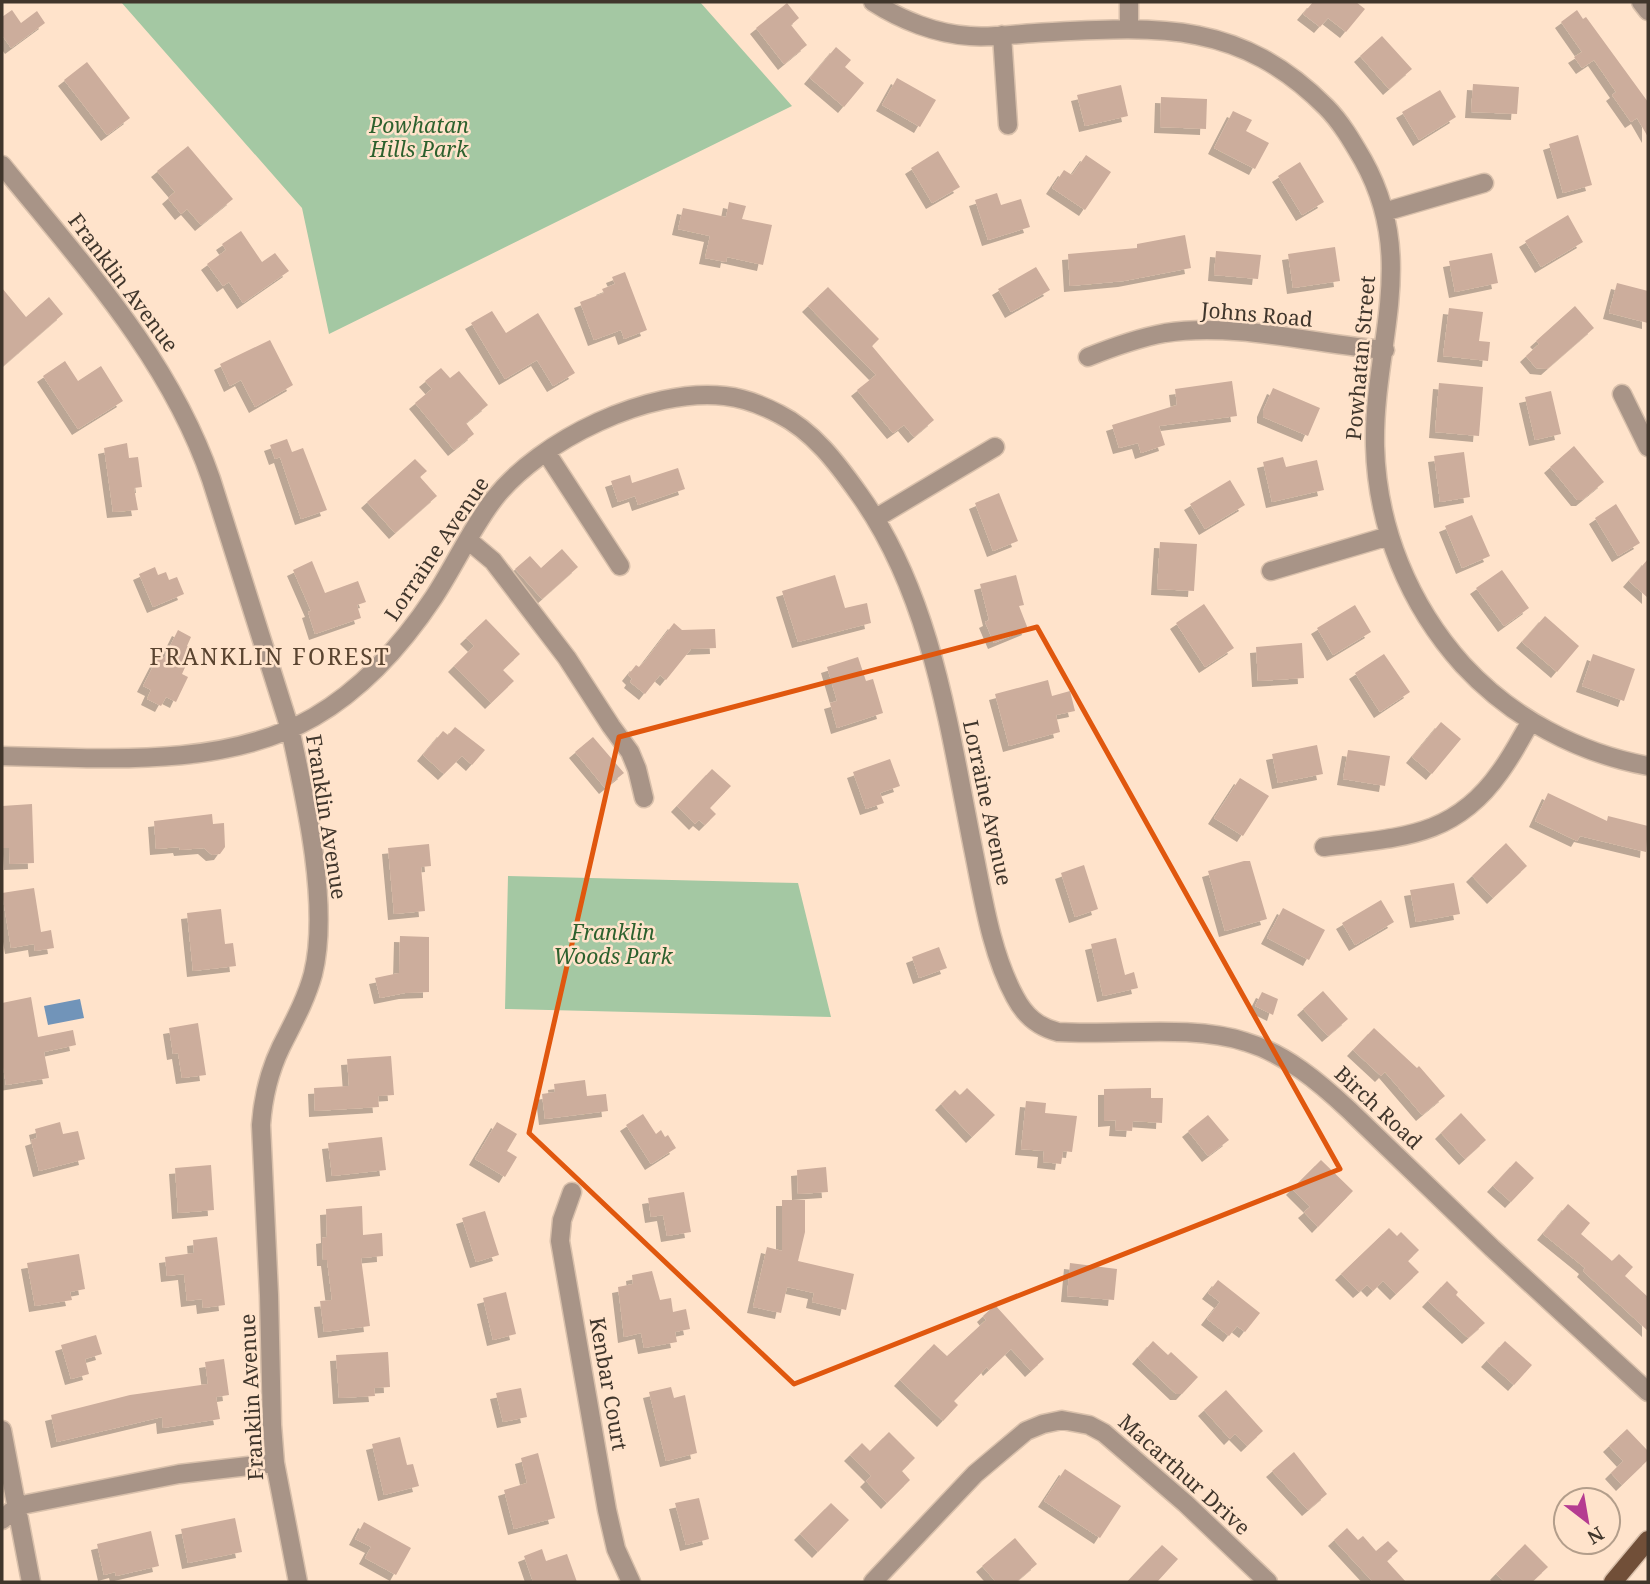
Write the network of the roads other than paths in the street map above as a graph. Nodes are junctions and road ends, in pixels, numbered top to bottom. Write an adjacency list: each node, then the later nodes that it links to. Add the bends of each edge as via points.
1 (873, 2): 6 (street, Powhatan Street, via 931,29 966,36)
2 (1129, 2): 5 (street)
3 (1641, 2): 4 (street)
4 (1648, 11)
5 (1129, 28): 6 (street, Powhatan Street); 10 (street, Powhatan Street, via 1214,38 1276,66 1303,85 1348,133)
6 (1002, 35): 7 (street)
7 (1007, 125)
8 (2, 165): 23 (street, Franklin Avenue, via 129,323 169,385 202,454)
9 (1484, 183): 10 (street)
10 (1384, 212): 11 (street, Powhatan Street, via 1392,266)
11 (1385, 350): 12 (street, Johns Road, via 1199,330 1126,342); 18 (street, Powhatan Street, via 1375,445 1377,481)
12 (1088, 357)
13 (1622, 394): 15 (street)
14 (995, 447): 17 (street)
15 (1648, 447)
16 (546, 452): 17 (street, Lorraine Avenue, via 608,419 650,404 698,395 747,400 786,417 809,434 844,472); 19 (street, Lorraine Avenue, via 523,468 495,499); 20 (street)
17 (876, 518): 28 (street, Lorraine Avenue, via 917,611 947,722 989,923)
18 (1390, 536): 21 (street); 22 (street, Powhatan Street, via 1407,582 1449,649 1484,685)
19 (468, 540): 23 (street, Lorraine Avenue, via 435,596 387,658 338,702); 26 (street, via 493,561 567,657 630,752)
20 (620, 566)
21 (1272, 571)
22 (1531, 721): 25 (street, Powhatan Street, via 1592,751); 27 (street, via 1490,786 1448,822 1409,835)
23 (290, 729): 24 (street, Lorraine Avenue, via 253,743 157,756); 32 (street, Franklin Avenue, via 316,882 318,945 307,994 271,1070 263,1100)
24 (2, 756)
25 (1648, 766)
26 (644, 798)
27 (1324, 848)
28 (1015, 996): 30 (street, Birch Road, via 1032,1019 1058,1032 1209,1035 1248,1042 1285,1060 1349,1110)
29 (572, 1192): 38 (street, Kenbar Court, via 560,1241 607,1510)
30 (1648, 1392)
31 (2, 1430): 33 (street)
32 (275, 1463): 33 (street, via 179,1474); 37 (street, Franklin Avenue)
33 (17, 1506): 34 (street); 36 (street)
34 (2, 1520)
35 (1648, 1541): 41 (main road)
36 (31, 1582)
37 (298, 1582)
38 (631, 1582)
39 (873, 1582): 40 (street, Macarthur Drive, via 975,1474 1016,1438 1062,1420 1104,1433)
40 (1268, 1582)
41 (1613, 1582)

